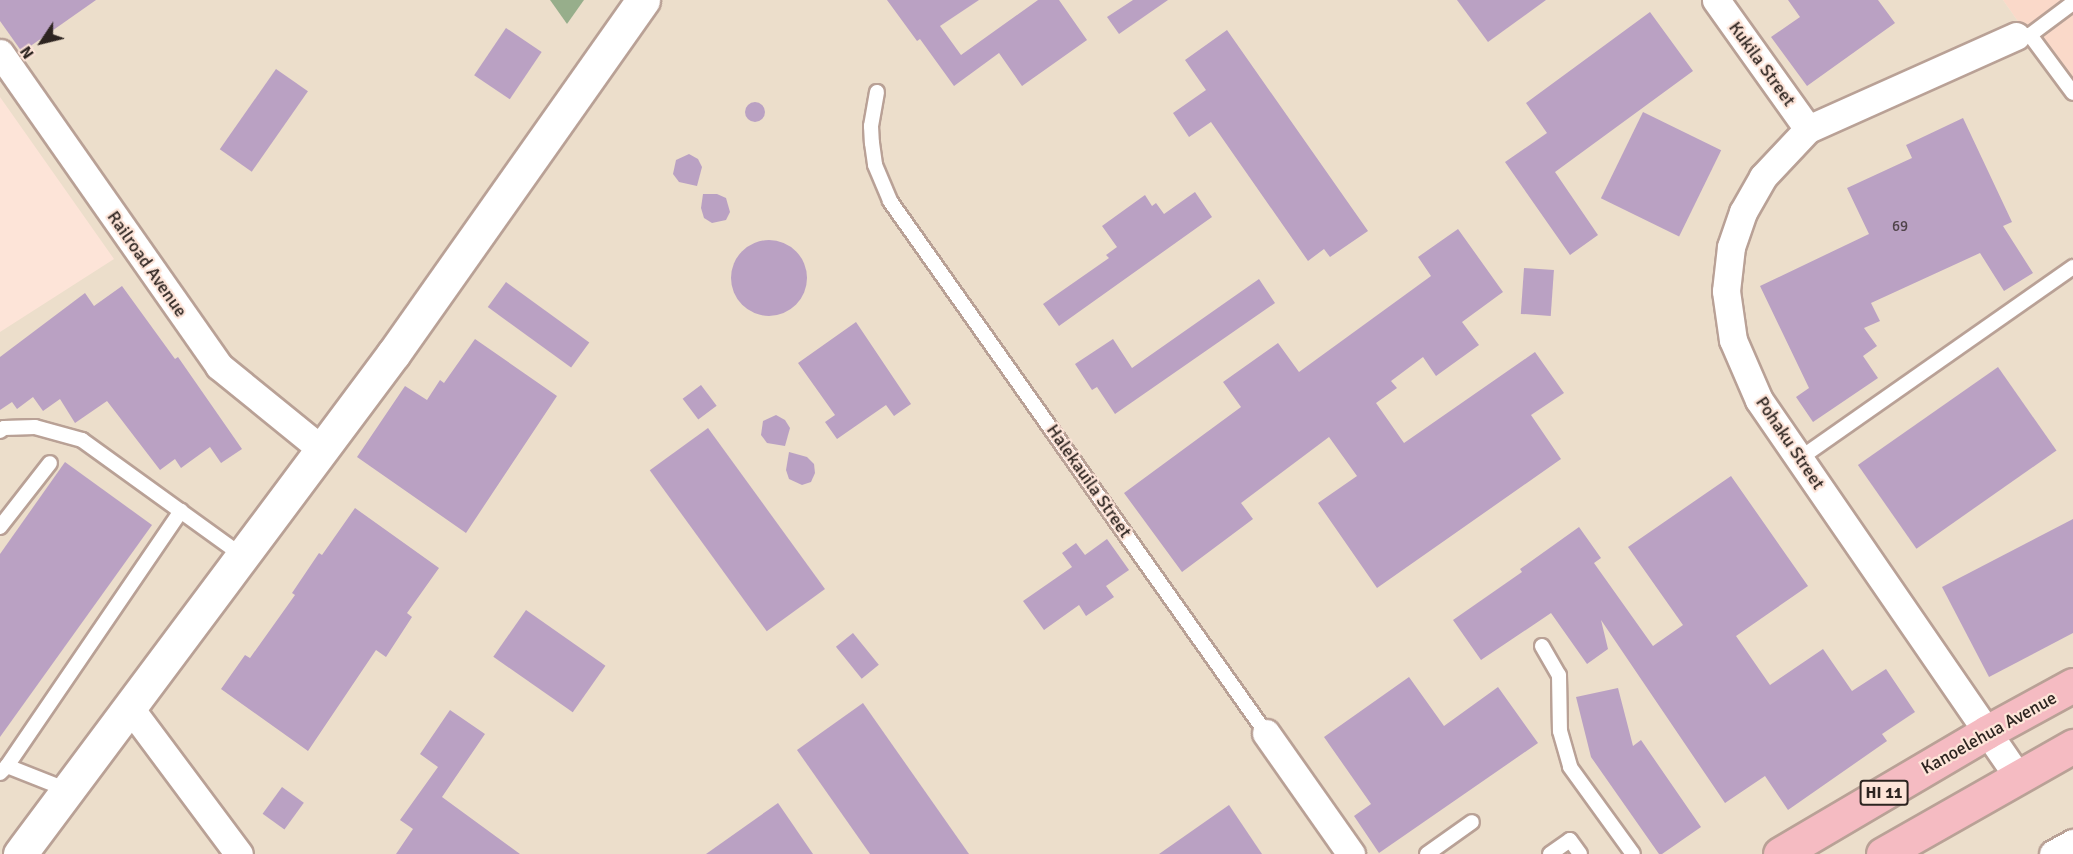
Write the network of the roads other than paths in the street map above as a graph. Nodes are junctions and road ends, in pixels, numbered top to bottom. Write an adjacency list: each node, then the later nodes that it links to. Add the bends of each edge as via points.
1 (643, 0): 11 (street)
2 (1716, 0): 8 (street, Kukila Street)
3 (2073, 3): 4 (lane)
4 (2023, 35): 7 (lane); 8 (street, Pohaku Street)
5 (0, 53): 11 (street, Railroad Avenue, via 219,366)
6 (877, 93): 21 (lane, Halekauila Street, via 872,143 875,165 891,201)
7 (2073, 93)
8 (1808, 129): 12 (street, Pohaku Street, via 1763,177 1743,212 1731,247 1726,291 1732,340 1759,400)
9 (2073, 267): 12 (lane)
10 (0, 431): 14 (lane, via 34,427 82,440)
11 (321, 449): 16 (street)
12 (1799, 459): 20 (street, Pohaku Street)
13 (50, 462): 15 (lane)
14 (181, 511): 16 (lane); 23 (lane)
15 (0, 527)
16 (243, 556): 19 (street)
17 (1542, 646): 34 (lane, via 1559,675 1560,730 1570,767)
18 (2073, 686): 20 (highway, Kanoelehua Avenue / HI 11)
19 (130, 708): 25 (street); 29 (street)
20 (1987, 732): 24 (street, Pohaku Street); 35 (highway, Kanoelehua Avenue / HI 11)
21 (1266, 733): 30 (street, Halekauila Street)
22 (2073, 746): 24 (highway)
23 (3, 769): 25 (lane)
24 (2018, 775): 36 (highway)
25 (69, 790): 28 (street)
26 (1472, 822): 31 (lane)
27 (2073, 843): 37 (street)
28 (20, 854)
29 (239, 854)
30 (1351, 854)
31 (1427, 854)
32 (1550, 854): 33 (lane, via 1570,840)
33 (1580, 854)
34 (1633, 854)
35 (1780, 854)
36 (1882, 854)
37 (2053, 854)

